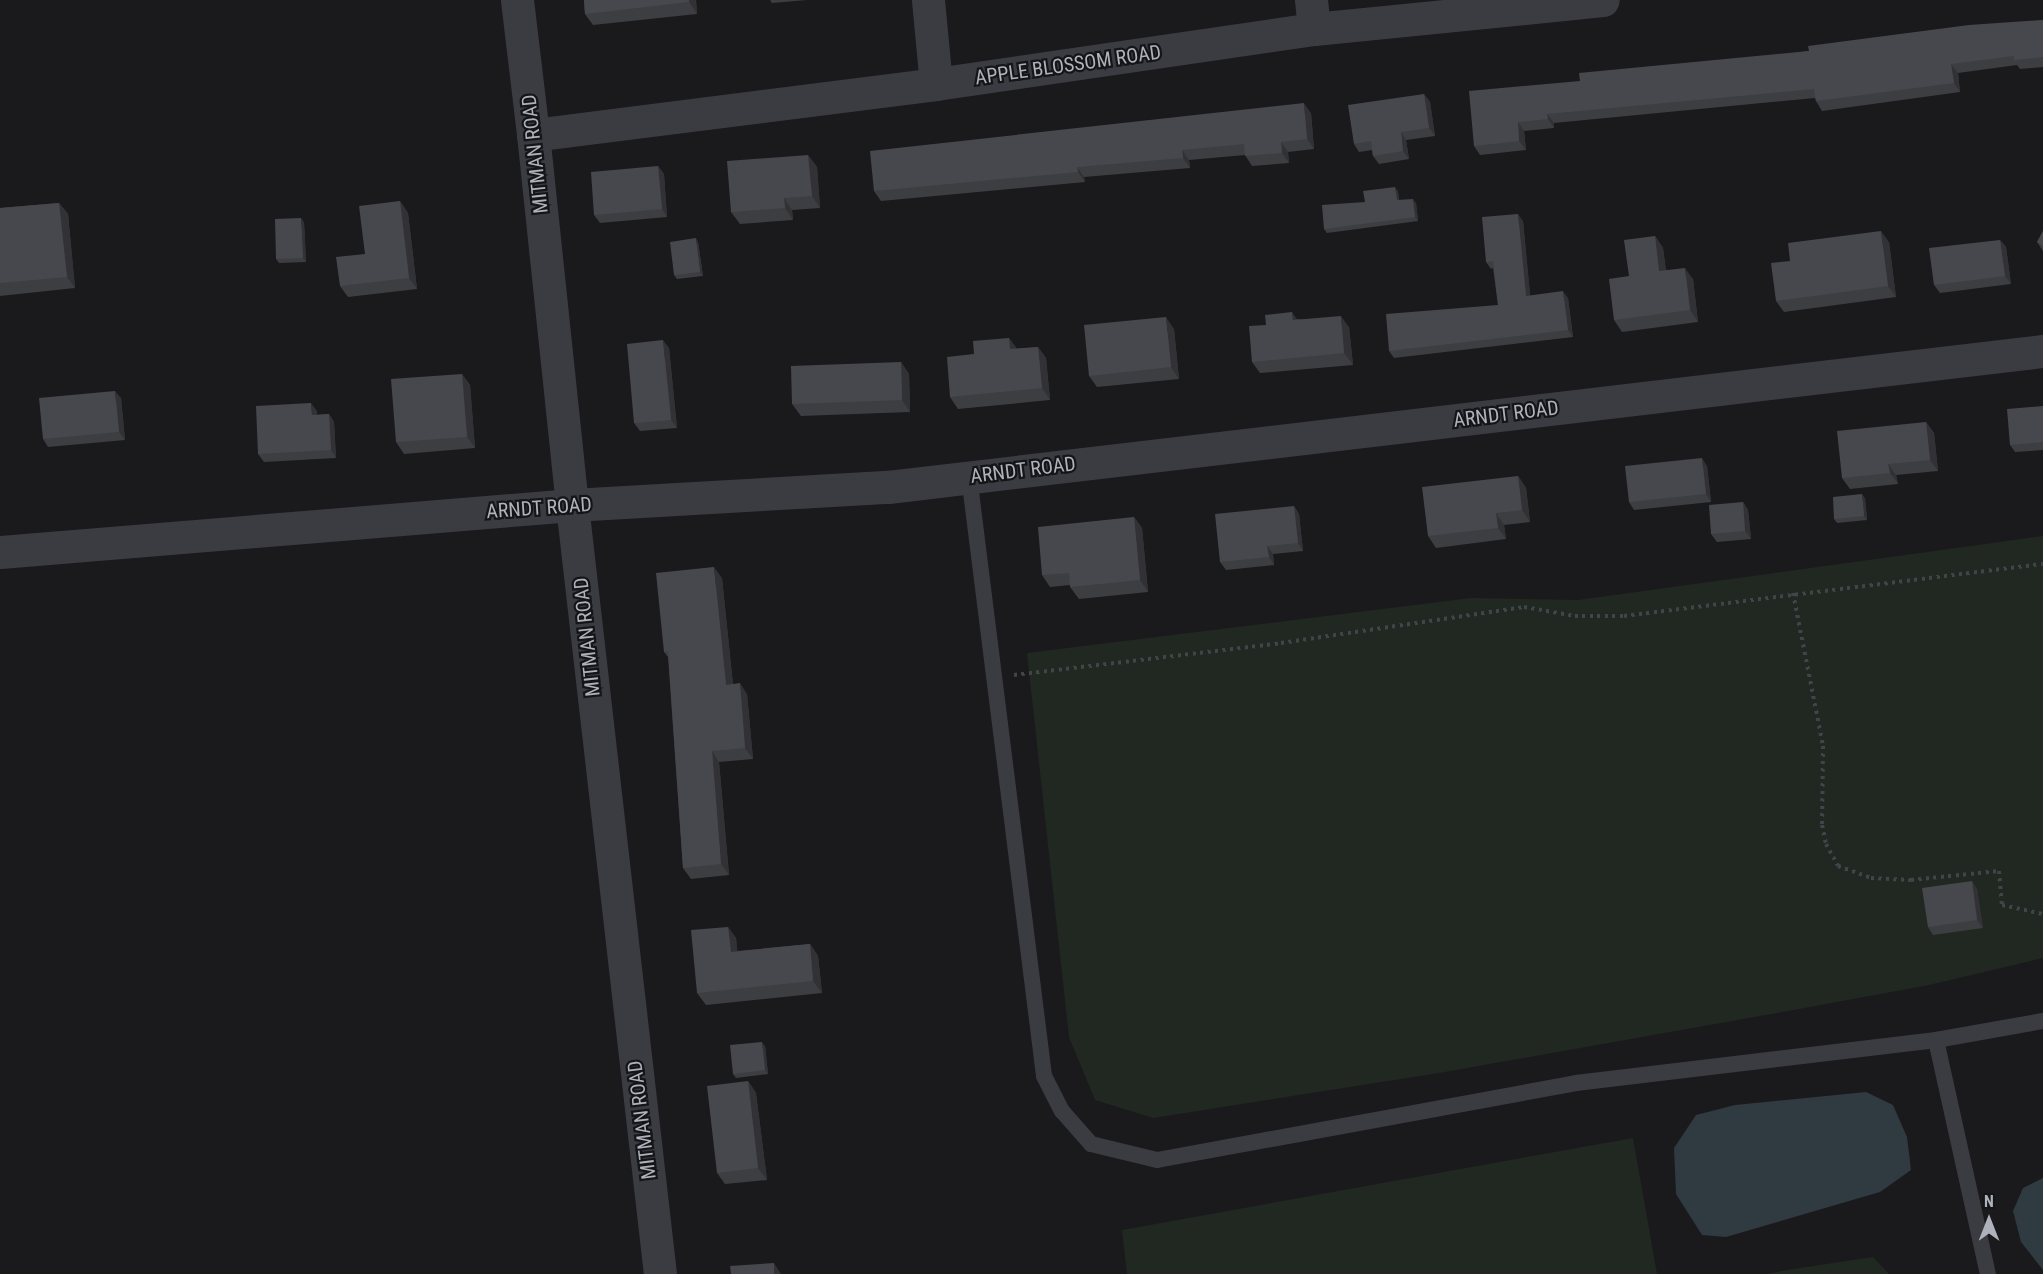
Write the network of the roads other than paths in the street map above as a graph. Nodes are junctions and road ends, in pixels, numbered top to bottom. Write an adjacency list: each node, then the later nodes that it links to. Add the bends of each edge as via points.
1 (517, 0): 6 (street, MITMAN ROAD)
2 (928, 0): 5 (street)
3 (1603, 0): 4 (street, APPLE BLOSSOM ROAD)
4 (1313, 14): 5 (street, APPLE BLOSSOM ROAD)
5 (936, 84): 6 (street, APPLE BLOSSOM ROAD)
6 (533, 135): 9 (street, MITMAN ROAD)
7 (2043, 351): 8 (street, ARNDT ROAD)
8 (969, 476): 9 (street, ARNDT ROAD, via 888,487); 12 (lane, via 1044,1076 1062,1111 1091,1144 1157,1160 1576,1083)
9 (573, 505): 10 (street, ARNDT ROAD); 13 (street, MITMAN ROAD)
10 (0, 552)
11 (2043, 1021): 12 (lane)
12 (1936, 1040): 14 (lane)
13 (660, 1274)
14 (1988, 1274)

